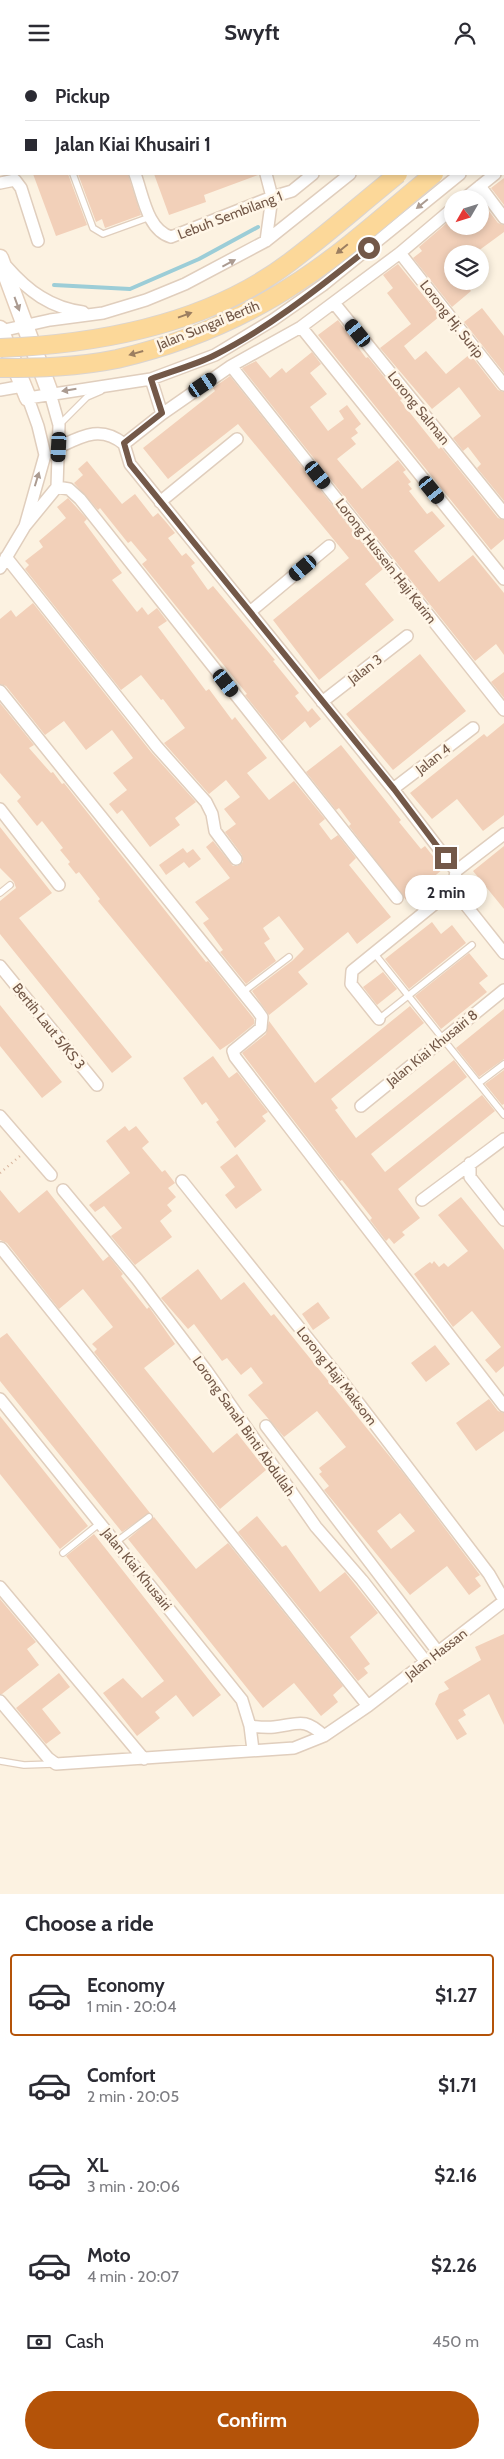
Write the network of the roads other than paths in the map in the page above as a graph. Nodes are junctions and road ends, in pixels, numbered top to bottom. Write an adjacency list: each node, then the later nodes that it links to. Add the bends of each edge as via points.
1 (73, 175): 15 (lane, via 97,232 103,234)
2 (135, 175): 15 (street)
3 (266, 175): 13 (street)
4 (311, 175): 13 (street, Lebuh Sembilang 1, via 292,191)
5 (349, 175): 18 (street)
6 (397, 175): 25 (main road, Jalan Sungai Bertih, one-way to 6, bridge, via 50,346 161,324 220,303 289,263)
7 (433, 175): 27 (main road, Jalan Sungai Bertih, one-way to 27, bridge, via 301,280 228,320 168,344 116,359 56,367)
8 (459, 175): 28 (street, one-way to 28, via 323,285 273,320 215,355)
9 (494, 175): 11 (street)
10 (0, 183): 17 (street, via 15,180 21,188)
11 (480, 186): 12 (street); 16 (street)
12 (475, 190)
13 (272, 197): 15 (street, Lebuh Sembilang 1, via 171,237 163,235); 18 (street)
14 (444, 216): 19 (street)
15 (150, 217)
16 (504, 218)
17 (38, 241)
18 (266, 241): 22 (street, one-way to 18, via 185,284)
19 (400, 253): 21 (street); 30 (street, Lorong Hj. Surip)
20 (1, 260): 22 (street, via 22,285 46,301 66,309); 23 (main road, one-way to 23)
21 (334, 303): 24 (street); 41 (street, Lorong Salman)
22 (103, 313): 23 (street)
23 (25, 326): 25 (street); 33 (main road)
24 (301, 327): 26 (street); 46 (street)
25 (0, 336): 32 (main road)
26 (231, 366): 34 (street); 51 (street, Lorong Hussein Haji Karim)
27 (0, 368)
28 (151, 379): 29 (street); 34 (street)
29 (116, 383): 33 (street, one-way to 33); 35 (lane, via 87,397)
30 (504, 385)
31 (0, 390): 32 (street)
32 (25, 392): 33 (street); 42 (street, one-way to 32, via 45,455)
33 (50, 393): 35 (street)
34 (162, 413): 37 (street)
35 (59, 425): 38 (street)
36 (237, 439): 40 (street)
37 (124, 443): 38 (street, via 112,434 91,434); 40 (street, via 130,464)
38 (59, 447): 39 (street)
39 (57, 487): 42 (street); 62 (street, via 69,489 80,499)
40 (160, 502): 47 (street)
41 (504, 513)
42 (24, 527): 44 (street)
43 (329, 546): 47 (street)
44 (6, 557): 45 (street); 56 (street, via 157,747 206,802 212,814 214,831)
45 (0, 568)
46 (504, 579)
47 (250, 612): 50 (street)
48 (407, 637): 50 (street, Jalan 3)
49 (0, 691): 69 (street)
50 (322, 702): 53 (street)
51 (504, 710)
52 (472, 728): 53 (street, Jalan 4)
53 (394, 789): 57 (street)
54 (0, 809): 59 (street)
55 (504, 834): 57 (street)
56 (236, 859)
57 (456, 871): 60 (street)
58 (10, 885): 61 (lane)
59 (59, 885)
60 (453, 889): 64 (street); 65 (street)
61 (0, 893)
62 (397, 897)
63 (472, 945): 70 (lane)
64 (374, 953): 70 (lane); 71 (street, via 352,971 351,978 352,984)
65 (504, 953)
66 (289, 957): 69 (lane)
67 (0, 966): 75 (street, Bertih Laut 5/KS 3)
68 (504, 990): 72 (street, Jalan Kiai Khusairi 8)
69 (243, 992): 88 (street, via 257,1009 263,1023 233,1051 234,1057)
70 (409, 996): 71 (lane); 72 (lane)
71 (379, 1019)
72 (443, 1039): 74 (lane); 76 (street, Jalan Kiai Khusairi 8)
73 (504, 1064): 74 (lane)
74 (479, 1083): 78 (lane)
75 (97, 1085)
76 (361, 1106)
77 (0, 1115): 81 (street)
78 (504, 1115)
79 (504, 1139): 80 (street)
80 (470, 1163): 84 (street); 85 (street, via 470,1177)
81 (51, 1175)
82 (182, 1181): 95 (street, Lorong Haji Maksom, via 338,1376 490,1574)
83 (63, 1190): 97 (street, Lorong Sanah Binti Abdullah, via 154,1301 316,1527)
84 (422, 1200)
85 (504, 1220)
86 (0, 1248): 99 (street)
87 (0, 1399): 91 (street, Jalan Kiai Khusairi)
88 (504, 1406)
89 (266, 1426): 96 (street)
90 (149, 1517): 92 (lane)
91 (100, 1523): 92 (street, Jalan Kiai Khusairi); 93 (lane)
92 (116, 1542): 100 (street, Jalan Kiai Khusairi, via 242,1700)
93 (63, 1553)
94 (0, 1587): 103 (street)
95 (502, 1596): 96 (street, Jalan Hassan)
96 (438, 1652): 97 (street, Jalan Hassan)
97 (423, 1658): 99 (street, Jalan Hassan)
98 (0, 1701): 105 (street)
99 (368, 1706): 101 (street, Jalan Hassan)
100 (250, 1726): 101 (street, via 274,1727 298,1721 313,1725); 102 (street, Jalan Kiai Khusairi)
101 (324, 1736): 102 (street, Jalan Hassan, via 294,1748)
102 (253, 1750): 103 (street, Jalan Hassan)
103 (144, 1759): 105 (street, Jalan Hassan)
104 (0, 1761): 105 (lane, via 24,1765)
105 (56, 1764)

